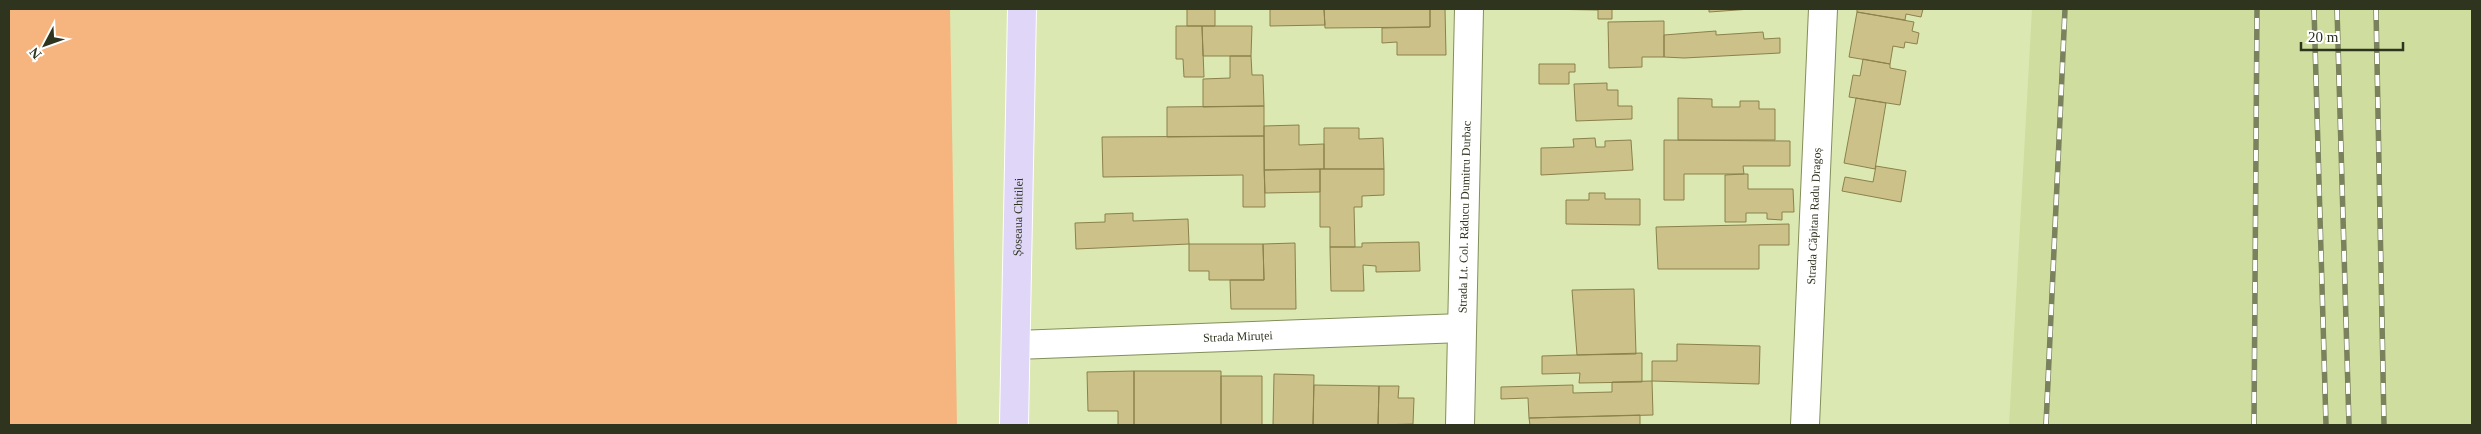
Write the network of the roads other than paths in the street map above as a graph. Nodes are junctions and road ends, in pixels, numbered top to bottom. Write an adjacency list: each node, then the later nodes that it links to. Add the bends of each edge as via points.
1 (1022, 9): 5 (main road, Șoseaua Chitilei)
2 (1469, 9): 4 (street, Strada Lt. Col. Răducu Dumitru Durbac)
3 (1823, 9): 8 (street, Strada Căpitan Radu Dragoș)
4 (1462, 328): 5 (street, Strada Miruței); 7 (street, Strada Lt. Col. Răducu Dumitru Durbac)
5 (1016, 345): 6 (main road, Șoseaua Chitilei)
6 (1014, 425)
7 (1460, 425)
8 (1805, 425)

